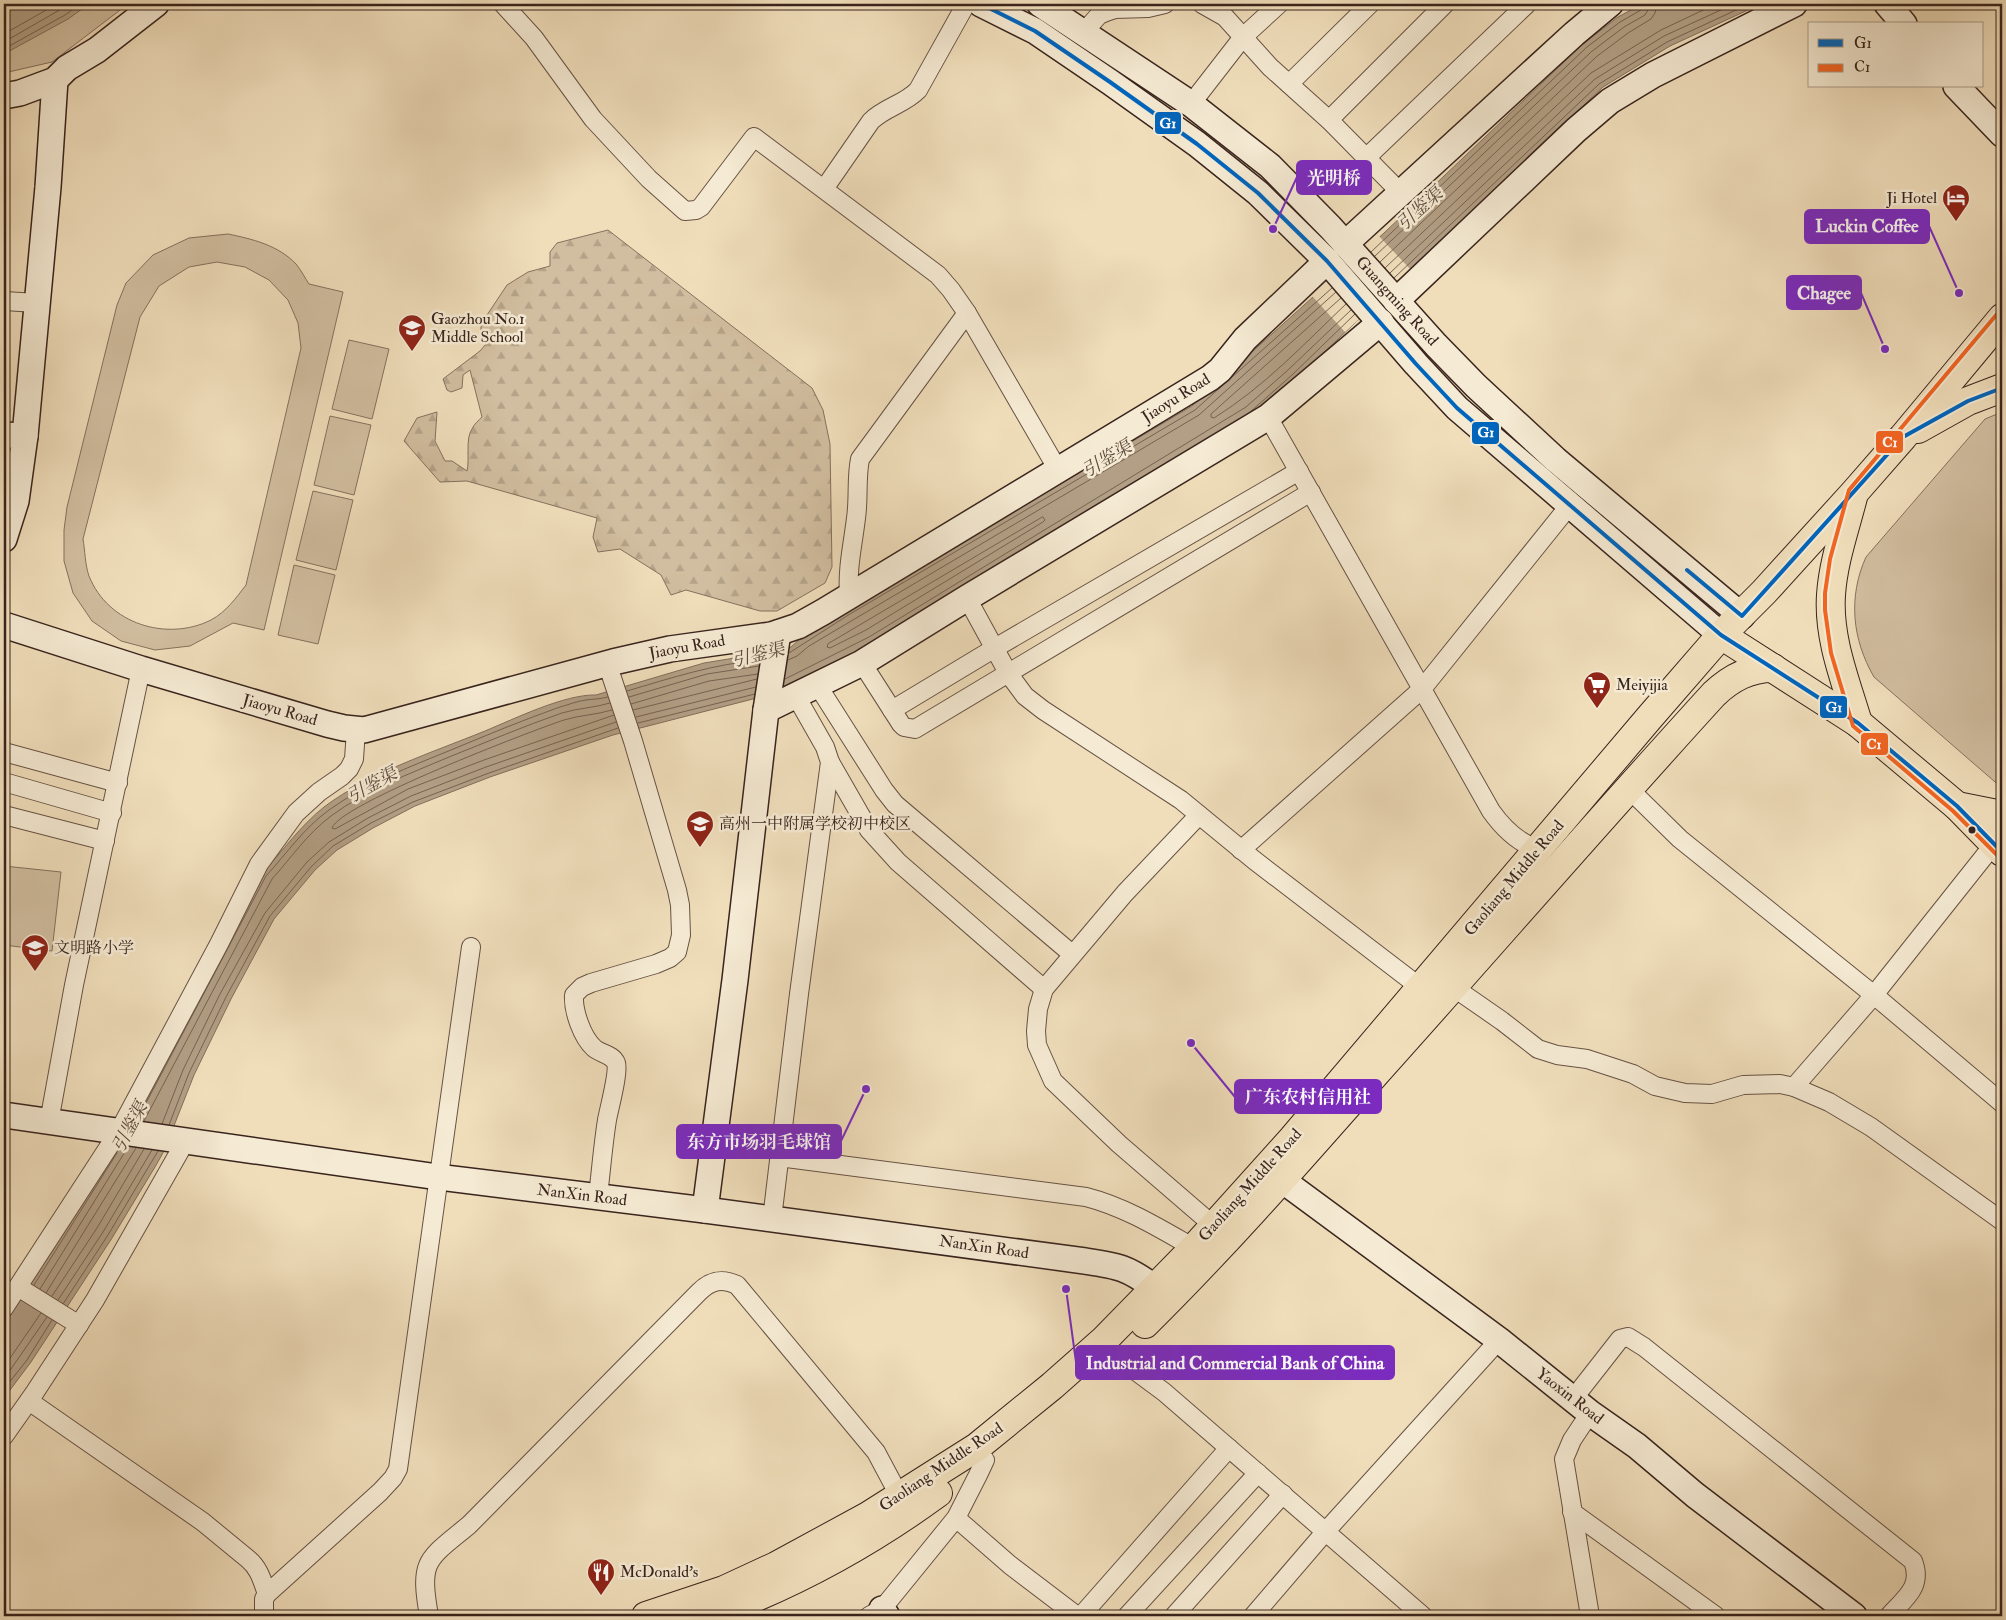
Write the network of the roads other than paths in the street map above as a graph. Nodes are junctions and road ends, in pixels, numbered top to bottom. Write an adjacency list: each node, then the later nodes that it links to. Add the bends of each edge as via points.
1 (156, 4): 18 (street)
2 (503, 4): 26 (street, via 534,38 593,119 649,179 685,211 701,207 754,137)
3 (966, 4): 26 (street, via 918,90 871,121)
4 (981, 4): 29 (street, Guangming Road, via 1035,31 1197,144 1258,193)
5 (1040, 4): 16 (street, Guangming Road)
6 (1165, 4): 16 (street, via 1106,12)
7 (1202, 4): 17 (street, via 1226,17)
8 (1279, 4): 17 (street)
9 (1370, 4): 19 (street)
10 (1444, 4): 23 (street)
11 (1527, 4): 25 (street)
12 (1794, 4): 30 (street, via 1653,75 1610,101)
13 (1887, 4): 15 (street)
14 (1606, 5): 27 (street)
15 (1902, 22)
16 (1084, 32): 22 (street, Guangming Road)
17 (1243, 37): 19 (street); 22 (street)
18 (55, 80): 21 (street); 32 (street)
19 (1289, 84): 23 (street)
20 (1958, 88): 24 (street)
21 (4, 96)
22 (1190, 104): 28 (street, Guangming Road, via 1270,166)
23 (1329, 120): 25 (street)
24 (2002, 134)
25 (1366, 158): 27 (street)
26 (824, 189): 33 (street, via 938,275)
27 (1401, 193): 28 (street)
28 (1349, 248): 30 (street, Guangming Road)
29 (1330, 265): 34 (street, Guangming Road); 40 (street, Jiaoyu Road, via 1245,339 1210,378)
30 (1392, 297): 45 (street, Guangming Road, via 1476,386 1556,460)
31 (4, 301): 32 (street)
32 (37, 303): 38 (street)
33 (967, 313): 40 (street); 48 (street, via 860,460 857,516 848,576)
34 (1375, 316): 37 (street); 44 (street, Guangming Road, via 1457,408)
35 (2002, 318): 39 (main road, Gaoliang Middle Road)
36 (2002, 388): 39 (main road, via 1968,401)
37 (1268, 417): 41 (street); 49 (street)
38 (14, 436): 46 (street, via 16,502)
39 (1903, 437): 43 (main road, Gaoliang Middle Road)
40 (1058, 470): 48 (street, Jiaoyu Road)
41 (1300, 471): 42 (street); 54 (street)
42 (1311, 492): 59 (street); 60 (street)
43 (1854, 494): 50 (main road, Gaoliang Middle Road); 64 (main road, via 1836,560 1831,610 1837,651)
44 (1569, 506): 47 (street, Guangming Road); 60 (street)
45 (1646, 535): 47 (street); 50 (street, Guangming Road)
46 (4, 539)
47 (1626, 555): 52 (street, Guangming Road)
48 (850, 595): 53 (street, Jiaoyu Road)
49 (967, 598): 54 (street); 55 (street)
50 (1742, 616): 52 (main road, Gaoliang Middle Road)
51 (4, 624): 57 (street, Jiaoyu Road)
52 (1721, 635): 56 (main road, Guangming Road); 71 (main road, Gaoliang Middle Road)
53 (777, 640): 58 (street, Jiaoyu Road, via 670,649); 62 (street)
54 (995, 648): 59 (street); 63 (street)
55 (862, 663): 61 (street); 63 (street)
56 (1773, 668): 64 (main road, Guangming Road); 70 (main road, Gaoliang Middle Road, via 1749,671 1723,685)
57 (141, 669): 65 (street, Jiaoyu Road); 69 (street)
58 (611, 674): 65 (street, Jiaoyu Road); 97 (street, via 677,890 680,935 677,952 670,958 591,983 574,995 573,1004 587,1037 595,1048 613,1059 616,1068)
59 (1008, 674): 63 (street, via 915,729 904,728); 75 (street, via 1025,696 1043,710 1137,770)
60 (1422, 689): 80 (street); 81 (street, via 1501,825 1512,836)
61 (807, 691): 62 (street); 67 (street); 83 (street, via 895,804)
62 (768, 704): 98 (street)
63 (892, 710)
64 (1858, 723): 72 (main road, Guangming Road)
65 (356, 730): 92 (street, via 354,759 349,769 296,813 259,864)
66 (4, 752): 69 (street)
67 (830, 762): 86 (street, via 869,830 898,862); 94 (street)
68 (4, 782): 73 (street)
69 (118, 783): 73 (street)
70 (1628, 788): 77 (main road, Gaoliang Middle Road); 87 (street, via 1680,839)
71 (1578, 802): 77 (main road); 81 (main road, Gaoliang Middle Road)
72 (1957, 806): 76 (main road); 79 (main road, Guangming Road)
73 (112, 812): 78 (street)
74 (4, 815): 78 (street)
75 (1199, 815): 80 (street); 83 (street)
76 (2002, 816)
77 (1599, 819): 84 (main road, Gaoliang Middle Road)
78 (105, 841): 91 (street, via 74,985)
79 (1998, 848): 87 (street)
80 (1241, 850): 85 (street)
81 (1537, 850): 85 (main road, Gaoliang Middle Road)
82 (472, 947): 95 (street)
83 (1072, 954): 86 (street)
84 (1453, 987): 88 (street, via 1538,1049 1587,1059 1633,1074 1655,1086 1684,1093 1712,1094 1743,1085); 96 (main road, Gaoliang Middle Road)
85 (1420, 988): 101 (main road, Gaoliang Middle Road)
86 (1044, 989): 101 (street, via 1038,1009 1037,1045 1053,1080 1119,1144)
87 (1874, 995): 88 (street); 89 (street)
88 (1794, 1087): 100 (street, via 1829,1102 1871,1127)
89 (2002, 1103)
90 (4, 1115): 91 (street, NanXin Road)
91 (50, 1122): 92 (street, NanXin Road)
92 (125, 1132): 93 (street, NanXin Road); 104 (street)
93 (180, 1141): 95 (street, NanXin Road); 106 (street, via 133,1234)
94 (778, 1157): 99 (street); 102 (street, via 1086,1197 1109,1203 1144,1219)
95 (438, 1177): 97 (street, NanXin Road); 120 (street, via 398,1469 380,1492)
96 (1282, 1180): 107 (street, Yaoxin Road); 108 (main road, Gaoliang Middle Road, via 1203,1267)
97 (598, 1196): 98 (street, NanXin Road)
98 (705, 1210): 99 (street, NanXin Road)
99 (772, 1219): 103 (street, NanXin Road, via 1110,1265 1126,1269)
100 (2002, 1221)
101 (1214, 1226): 102 (main road, Gaoliang Middle Road)
102 (1194, 1248): 103 (main road, Gaoliang Middle Road)
103 (1155, 1288): 116 (main road, Gaoliang Middle Road, via 1104,1340 1052,1386 977,1447)
104 (23, 1290): 105 (street); 106 (street)
105 (4, 1308)
106 (74, 1322): 109 (street)
107 (1499, 1340): 110 (street, Yaoxin Road); 119 (street)
108 (1114, 1355): 112 (street, via 1164,1392); 113 (main road, Gaoliang Middle Road, via 1042,1417)
109 (29, 1401): 111 (street); 120 (street, via 203,1522 248,1558 259,1572)
110 (1581, 1406): 117 (street, via 1564,1459); 134 (street, Yaoxin Road); 135 (street, via 1620,1339 1628,1338 1644,1347 1913,1561 1917,1580)
111 (4, 1436)
112 (1229, 1448): 114 (street); 127 (street)
113 (985, 1460): 118 (street); 125 (main road, Gaoliang Middle Road, via 883,1532 788,1582)
114 (1258, 1472): 115 (street); 128 (street)
115 (1282, 1494): 119 (street); 129 (street)
116 (900, 1497): 123 (street, via 876,1452 738,1285 727,1280 716,1281 699,1292 469,1525 433,1555 425,1574 424,1590); 124 (main road, Gaoliang Middle Road, via 768,1570 724,1590)
117 (1572, 1512): 132 (street); 133 (street)
118 (956, 1518): 121 (street); 126 (street, via 1010,1565)
119 (1326, 1531): 130 (street); 131 (street)
120 (267, 1594): 122 (street)
121 (880, 1614)
122 (264, 1616)
123 (429, 1616)
124 (646, 1616)
125 (708, 1616)
126 (1077, 1616)
127 (1081, 1616)
128 (1127, 1616)
129 (1174, 1616)
130 (1253, 1616)
131 (1423, 1616)
132 (1590, 1616)
133 (1716, 1616)
134 (1854, 1616)
135 (1889, 1616)

